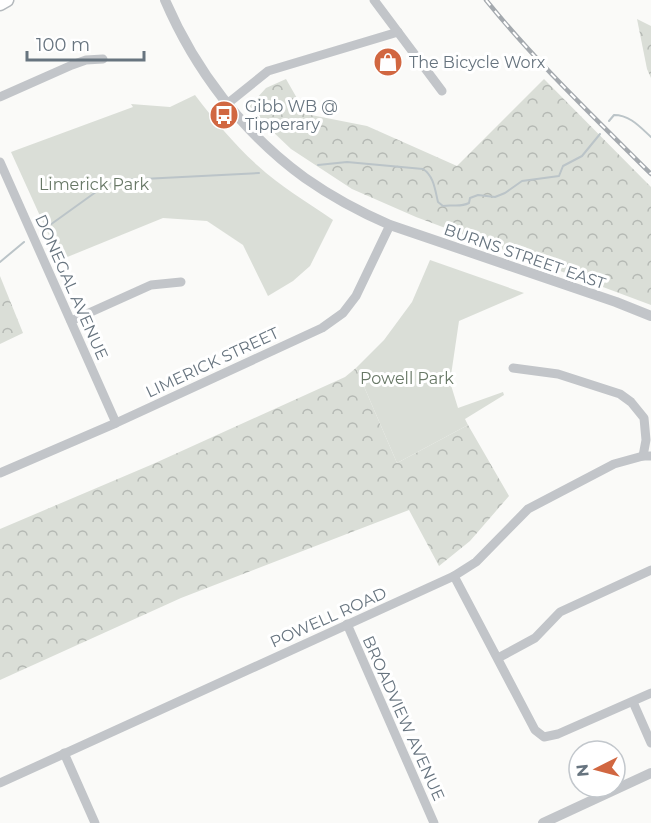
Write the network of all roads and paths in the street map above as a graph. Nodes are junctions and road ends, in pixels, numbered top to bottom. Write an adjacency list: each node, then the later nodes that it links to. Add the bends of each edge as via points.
1 (8, 0): 4 (main road)
2 (165, 0): 9 (street, BURNS STREET EAST, via 193,55)
3 (374, 0): 5 (street)
4 (0, 4)
5 (398, 32): 7 (street); 9 (street, via 268,71)
6 (103, 59): 8 (street, via 72,65)
7 (442, 91)
8 (0, 97)
9 (227, 104): 11 (street, BURNS STREET EAST, via 270,149 306,179)
10 (0, 162): 14 (street, DONEGAL AVENUE)
11 (390, 225): 13 (street, BURNS STREET EAST); 16 (street, LIMERICK STREET, via 357,296 344,313 322,328)
12 (181, 282): 14 (street, via 151,285)
13 (651, 316)
14 (71, 321): 16 (street, DONEGAL AVENUE)
15 (513, 368): 17 (street, via 558,374 620,394 644,418)
16 (116, 423): 18 (street, LIMERICK STREET)
17 (647, 456): 20 (street, POWELL ROAD, via 614,465 528,509 476,562)
18 (1, 470)
19 (651, 570): 22 (street, via 560,612 535,638)
20 (454, 576): 21 (street, POWELL ROAD); 22 (street)
21 (347, 624): 26 (street, POWELL ROAD); 30 (street, BROADVIEW AVENUE)
22 (498, 658): 24 (street, via 535,730 544,737)
23 (651, 693): 24 (street)
24 (633, 702): 25 (street)
25 (651, 743)
26 (64, 753): 28 (street, POWELL ROAD); 29 (street)
27 (651, 773): 31 (street)
28 (0, 783)
29 (95, 823)
30 (434, 823)
31 (543, 823)

